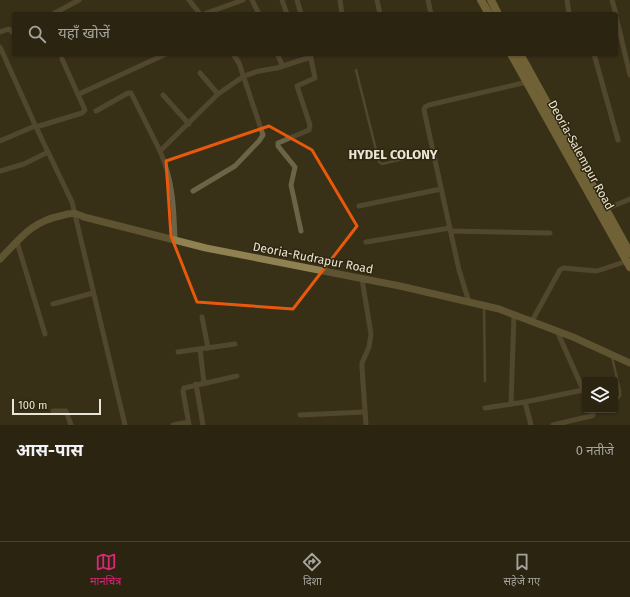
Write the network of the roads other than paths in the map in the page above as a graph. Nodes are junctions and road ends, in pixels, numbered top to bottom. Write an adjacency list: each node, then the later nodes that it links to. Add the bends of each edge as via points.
1 (188, 0): 15 (street)
2 (243, 0): 16 (street)
3 (252, 0): 17 (street)
4 (282, 0): 18 (street)
5 (297, 0): 19 (street)
6 (340, 0): 20 (street)
7 (377, 0): 21 (street)
8 (428, 0): 22 (street)
9 (481, 0): 23 (highway)
10 (490, 0): 24 (highway)
11 (567, 0): 25 (street)
12 (612, 0): 26 (street)
13 (76, 1): 14 (street)
14 (57, 12)
15 (198, 12)
16 (210, 12)
17 (258, 12)
18 (286, 12)
19 (300, 12)
20 (342, 12)
21 (380, 12)
22 (431, 12)
23 (488, 12)
24 (497, 12)
25 (569, 12)
26 (615, 12)
27 (618, 24): 46 (street)
28 (12, 31): 29 (street, via 9,29)
29 (0, 32)
30 (0, 47): 40 (street)
31 (162, 56): 49 (street)
32 (234, 56): 47 (street)
33 (278, 56): 43 (street)
34 (301, 56): 42 (street)
35 (308, 56): 42 (street)
36 (310, 56): 68 (street, via 316,78 297,86 310,125 309,130 278,143 295,167 291,182)
37 (512, 56): 48 (highway, Deoria-Salempur Road)
38 (521, 56): 65 (highway, Deoria-Salempur Road)
39 (595, 56): 55 (street)
40 (2, 59): 54 (street)
41 (62, 59): 49 (street)
42 (302, 60): 43 (street)
43 (283, 66): 47 (street)
44 (356, 70): 59 (lane, via 379,162 382,164)
45 (200, 73): 50 (street)
46 (630, 75)
47 (244, 76): 50 (street); 62 (street, via 263,136 235,166)
48 (527, 82): 59 (street, via 425,107); 75 (highway, Deoria-Salempur Road)
49 (79, 94): 54 (street, via 84,112)
50 (218, 94): 53 (street)
51 (163, 95): 53 (street)
52 (96, 110): 57 (street, via 131,93)
53 (189, 124): 57 (street)
54 (36, 127): 56 (street); 58 (street)
55 (618, 140)
56 (0, 141)
57 (160, 151): 70 (street, via 172,188)
58 (48, 152): 60 (street, via 24,164); 66 (street, via 72,202)
59 (433, 152): 61 (street)
60 (0, 171)
61 (441, 188): 64 (street); 67 (street)
62 (193, 191)
63 (630, 199): 65 (street)
64 (359, 206)
65 (606, 209): 73 (highway, Deoria-Salempur Road)
66 (74, 212): 70 (main road, Deoria-Rudrapur Road, via 84,217); 71 (main road, via 49,218 32,226); 77 (street)
67 (450, 229): 69 (street); 72 (street); 78 (street)
68 (301, 231)
69 (550, 233)
70 (175, 240): 76 (main road, Deoria-Rudrapur Road)
71 (17, 242): 74 (main road); 85 (street)
72 (366, 242)
73 (630, 253)
74 (0, 258)
75 (628, 264): 83 (street, via 597,271 563,268)
76 (362, 279): 78 (main road, Deoria-Rudrapur Road); 105 (street, via 371,334 362,363)
77 (93, 293): 79 (street); 110 (street)
78 (469, 302): 80 (main road, Deoria-Rudrapur Road)
79 (53, 304)
80 (484, 305): 81 (main road, Deoria-Rudrapur Road); 94 (lane)
81 (514, 314): 83 (main road, Deoria-Rudrapur Road); 102 (street)
82 (202, 317): 87 (street)
83 (532, 321): 84 (main road, Deoria-Rudrapur Road)
84 (557, 331): 90 (main road, Deoria-Rudrapur Road); 98 (street)
85 (45, 334)
86 (235, 344): 87 (street)
87 (208, 348): 88 (street)
88 (200, 349): 89 (street); 96 (street)
89 (178, 352)
90 (612, 355): 91 (main road, Deoria-Rudrapur Road); 93 (lane)
91 (630, 363)
92 (237, 376): 96 (street)
93 (617, 377)
94 (485, 381)
95 (618, 382): 100 (lane)
96 (204, 383): 97 (street)
97 (196, 384): 108 (street, via 184,388 183,391); 112 (street)
98 (582, 387)
99 (582, 392): 101 (street)
100 (618, 398)
101 (525, 402): 102 (street); 114 (street)
102 (511, 404): 103 (street)
103 (485, 408)
104 (53, 411): 109 (street, via 66,410)
105 (365, 412): 107 (street); 113 (street)
106 (593, 413): 115 (street, via 591,416)
107 (300, 415)
108 (189, 423): 111 (street)
109 (71, 425)
110 (125, 425)
111 (173, 425)
112 (203, 425)
113 (366, 425)
114 (531, 425)
115 (553, 425)

